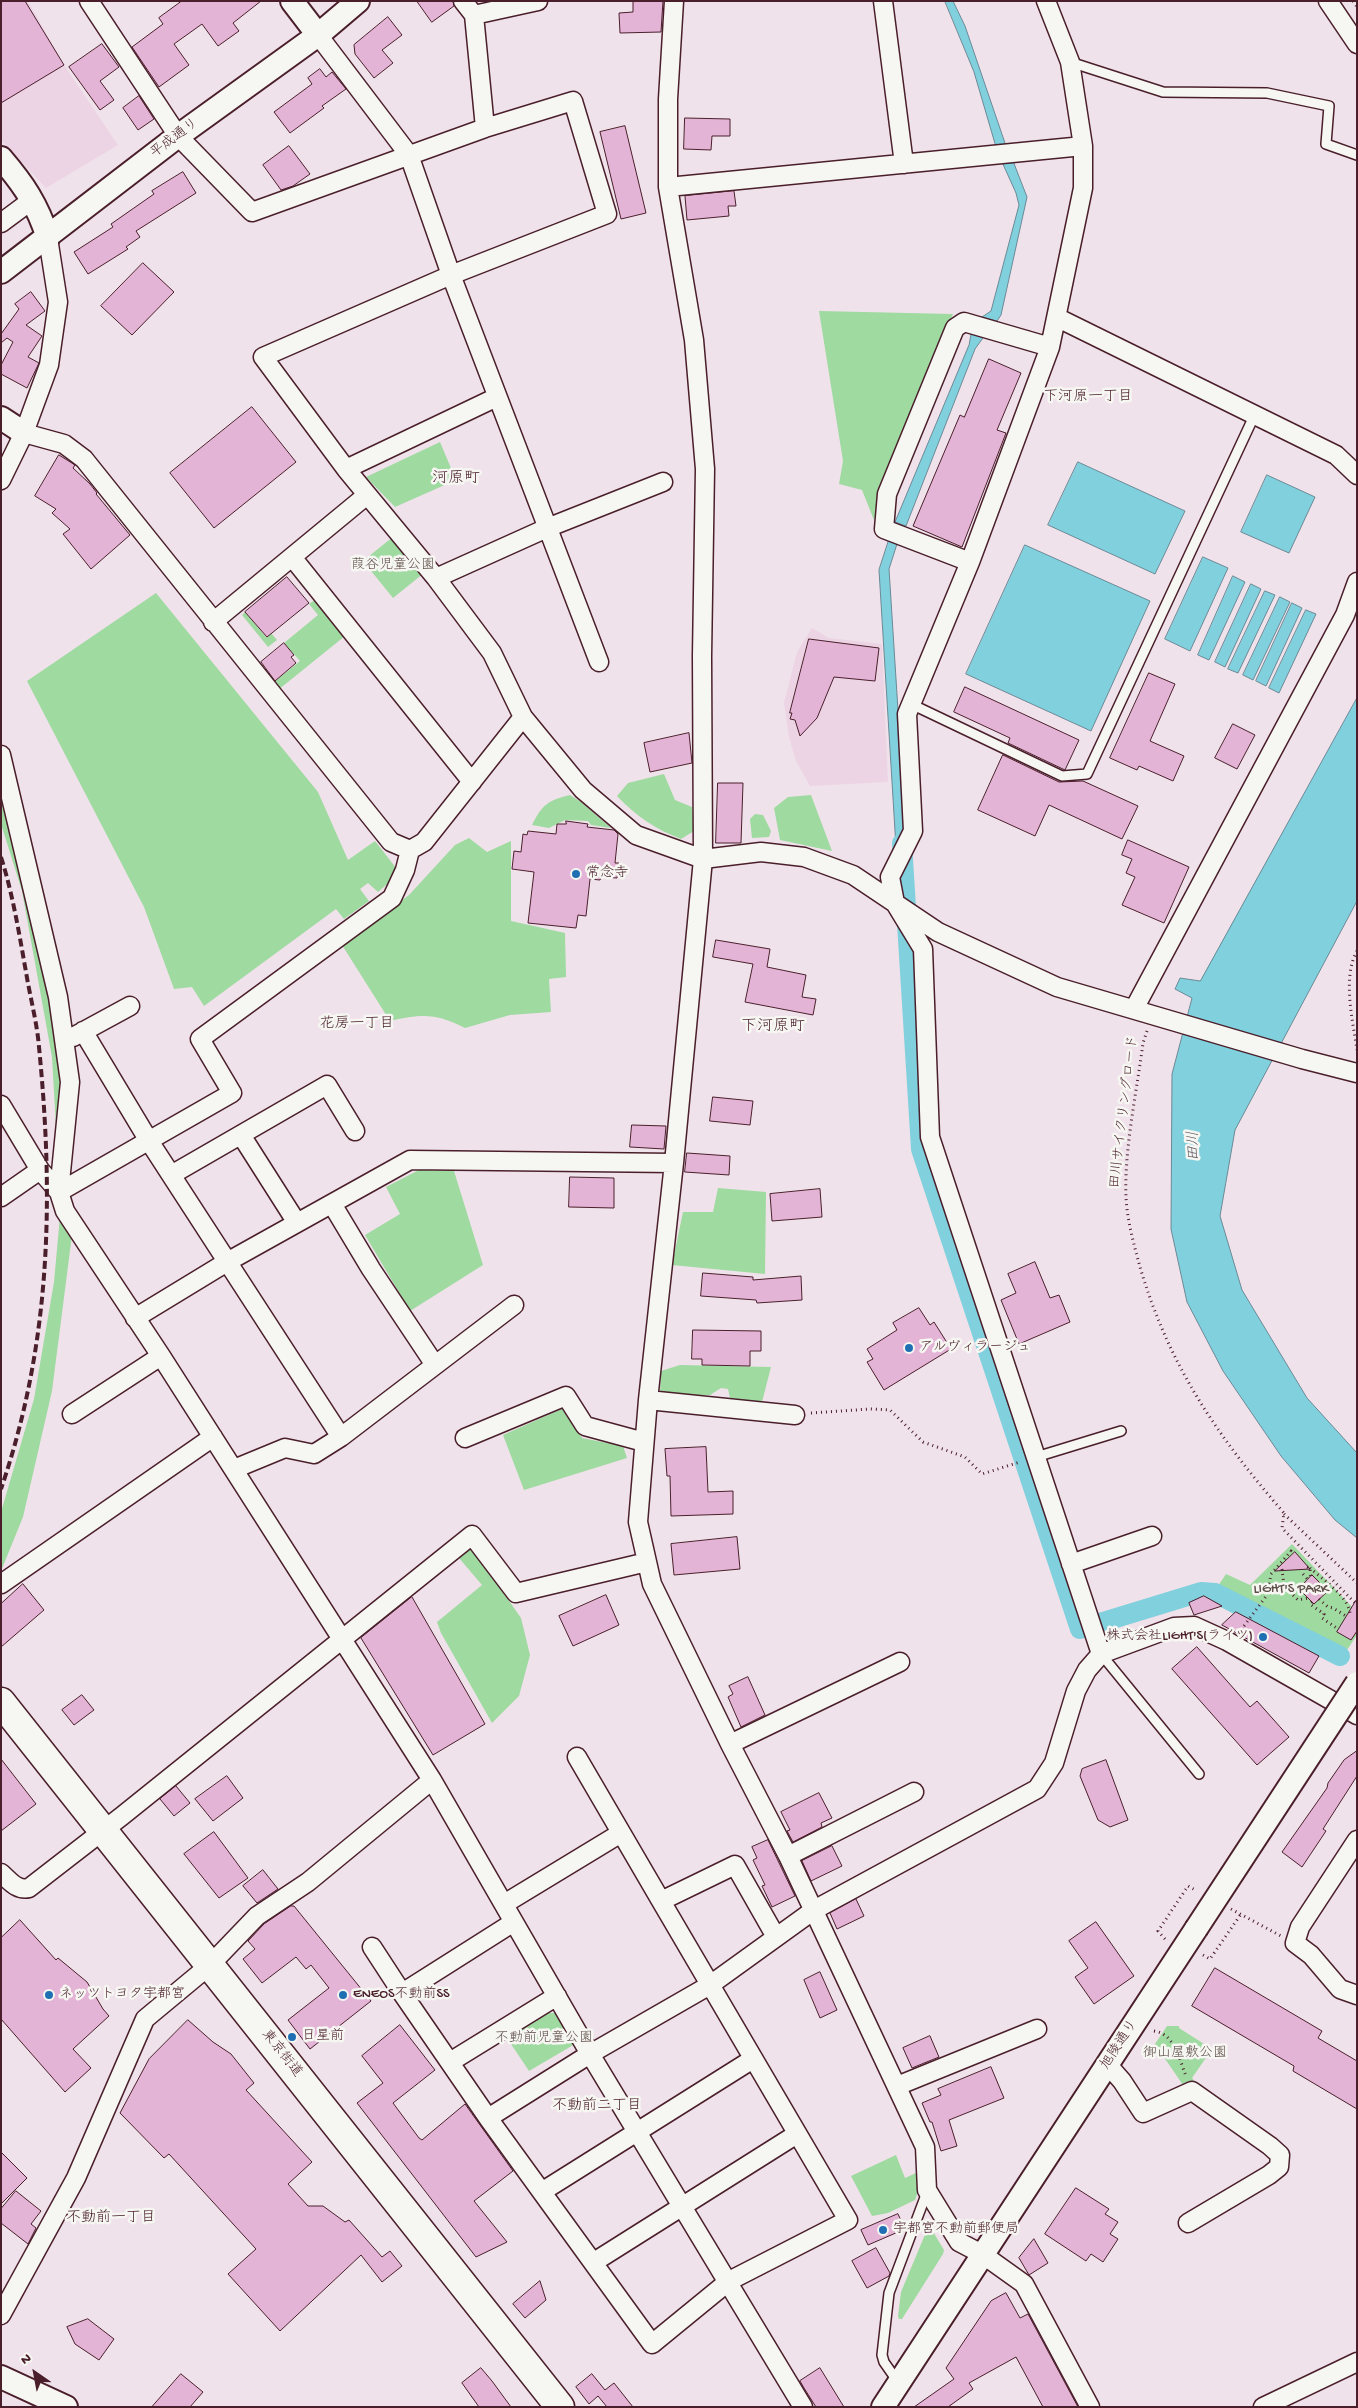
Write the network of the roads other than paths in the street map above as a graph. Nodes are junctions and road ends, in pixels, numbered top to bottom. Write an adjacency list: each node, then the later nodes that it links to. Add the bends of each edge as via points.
1 (88, 1): 14 (street)
2 (292, 1): 10 (street)
3 (538, 1): 9 (street)
4 (674, 1): 20 (street, via 668,99)
5 (883, 1): 19 (street)
6 (1046, 1): 12 (street)
7 (1328, 1): 11 (street)
8 (357, 4): 10 (street, 平成通り)
9 (468, 8): 13 (street)
10 (318, 35): 14 (street, 平成通り); 16 (street)
11 (1357, 44)
12 (1070, 62): 15 (street); 17 (lane, via 1163,92 1267,93 1329,106 1326,144)
13 (485, 128): 16 (street); 25 (street, via 573,101 607,214)
14 (178, 136): 16 (street, via 252,212); 23 (street, 平成通り)
15 (1083, 146): 19 (street); 26 (street, via 1083,188)
16 (409, 155): 25 (street)
17 (1357, 155)
18 (1, 158): 21 (street)
19 (904, 164): 20 (street)
20 (668, 187): 49 (street, via 694,340 706,469 702,656)
21 (32, 200): 22 (street); 23 (street, via 39,210)
22 (1, 223)
23 (48, 238): 24 (street, 平成通り); 31 (street, via 58,302 49,365)
24 (1, 272)
25 (451, 275): 28 (street); 32 (street, via 263,357)
26 (1058, 318): 27 (street); 29 (street)
27 (1050, 347): 39 (street); 39 (street, via 964,322 955,328 887,494 884,528)
28 (497, 397): 32 (street); 37 (street)
29 (1255, 414): 33 (street, via 1336,455); 44 (lane, via 1088,774 1062,776)
30 (1, 418): 31 (street)
31 (24, 433): 34 (street); 42 (street, via 64,444 84,460)
32 (346, 469): 36 (street)
33 (1357, 475)
34 (1, 480)
35 (663, 482): 37 (street)
36 (367, 495): 38 (street); 40 (street)
37 (547, 528): 40 (street); 43 (street)
38 (292, 557): 42 (street); 47 (street)
39 (970, 562): 44 (street)
40 (436, 578): 45 (street, via 492,653)
41 (1357, 582): 52 (street, via 1345,615)
42 (213, 622): 48 (street, via 391,842)
43 (599, 662)
44 (911, 704): 50 (street, via 907,714 913,830 890,877)
45 (523, 717): 47 (street); 49 (street, via 583,790 636,835)
46 (1, 755): 54 (street, via 58,997)
47 (472, 782): 48 (street, via 424,842)
48 (410, 850): 59 (street, via 392,898 200,1039 232,1093)
49 (704, 859): 50 (street, via 761,852 804,857 853,875); 60 (street)
50 (895, 903): 52 (street, via 938,932 1057,988); 80 (street, via 923,949 930,1137)
51 (130, 1006): 53 (street)
52 (1134, 1009): 55 (street, via 1154,1022)
53 (82, 1031): 54 (street); 59 (street)
54 (64, 1042): 63 (street, via 70,1082)
55 (1357, 1073)
56 (1, 1105): 61 (street)
57 (355, 1131): 58 (street, via 327,1085)
58 (241, 1135): 62 (street); 66 (street)
59 (149, 1141): 62 (street); 63 (street)
60 (674, 1163): 65 (street, via 410,1160); 72 (street)
61 (40, 1170): 63 (street); 64 (street)
62 (171, 1175): 67 (street)
63 (59, 1192): 69 (street, via 65,1211)
64 (1, 1197)
65 (332, 1204): 66 (street); 71 (street, via 371,1270)
66 (297, 1223): 67 (street)
67 (228, 1262): 69 (street); 77 (street)
68 (514, 1305): 71 (street)
69 (135, 1318): 70 (street)
70 (161, 1356): 73 (street); 76 (street)
71 (435, 1365): 77 (street)
72 (648, 1400): 74 (street); 79 (street)
73 (72, 1414)
74 (795, 1414)
75 (1121, 1431): 80 (lane)
76 (213, 1437): 81 (street); 85 (street)
77 (341, 1437): 81 (street, via 314,1454 286,1448)
78 (466, 1438): 79 (street, via 566,1396 585,1426)
79 (644, 1442): 83 (street, via 638,1522)
80 (1036, 1457): 84 (street)
81 (234, 1469): 86 (street)
82 (1152, 1536): 84 (street)
83 (647, 1562): 86 (street, via 516,1593 472,1535); 92 (street, via 652,1584)
84 (1071, 1564): 87 (street)
85 (1, 1584)
86 (343, 1639): 95 (street); 97 (street)
87 (1101, 1654): 91 (street, via 1174,1627 1194,1626 1227,1641); 94 (lane); 104 (street, via 1076,1690 1054,1763 1037,1789)
88 (900, 1662): 92 (street)
89 (1357, 1683): 117 (street, 旭陵通り, bridge)
90 (1, 1702): 97 (highway, 東京街道)
91 (1357, 1715)
92 (730, 1744): 100 (street)
93 (577, 1757): 98 (street)
94 (1199, 1774)
95 (432, 1780): 103 (street); 108 (street, via 308,1882 257,1916)
96 (914, 1792): 100 (street)
97 (105, 1830): 101 (street, via 29,1888 23,1890); 108 (highway, 東京街道)
98 (621, 1833): 102 (street); 103 (street)
99 (1357, 1840): 112 (street, via 1300,1927 1295,1944 1312,1955 1340,1989)
100 (788, 1856): 104 (street)
101 (1, 1873)
102 (661, 1901): 106 (street, via 735,1865); 109 (street)
103 (504, 1904): 105 (street)
104 (814, 1910): 106 (street); 118 (street)
105 (514, 1922): 110 (street); 111 (street)
106 (776, 1937): 109 (street)
107 (372, 1947): 110 (street)
108 (210, 1965): 129 (street, via 145,2018 76,2178); 134 (highway, 東京街道)
109 (710, 1985): 114 (street); 115 (street)
110 (402, 1992): 116 (street)
111 (557, 1996): 114 (street); 116 (street)
112 (1357, 1996)
113 (1037, 2029): 118 (street)
114 (590, 2054): 119 (street); 120 (street)
115 (753, 2059): 120 (street); 121 (street)
116 (450, 2062): 119 (street)
117 (1108, 2064): 125 (street, via 1143,2113 1192,2091 1280,2155 1279,2167 1269,2175); 126 (street, 旭陵通り)
118 (897, 2086): 122 (street, via 925,2147)
119 (488, 2118): 123 (street)
120 (637, 2130): 123 (street); 124 (street)
121 (797, 2134): 124 (street); 128 (street, via 848,2220)
122 (927, 2190): 126 (street, via 959,2242); 132 (lane, via 889,2293 882,2355)
123 (542, 2191): 127 (street)
124 (682, 2206): 127 (street); 128 (street)
125 (1188, 2223)
126 (982, 2254): 132 (street, 旭陵通り); 137 (street, via 1024,2284)
127 (594, 2262): 128 (street, via 652,2344)
128 (728, 2281): 135 (street)
129 (1, 2316)
130 (1357, 2362): 138 (street)
131 (1, 2377): 133 (street)
132 (898, 2382): 136 (street, 旭陵通り)
133 (66, 2407)
134 (560, 2407)
135 (803, 2407)
136 (883, 2407)
137 (1090, 2407)
138 (1263, 2407)

